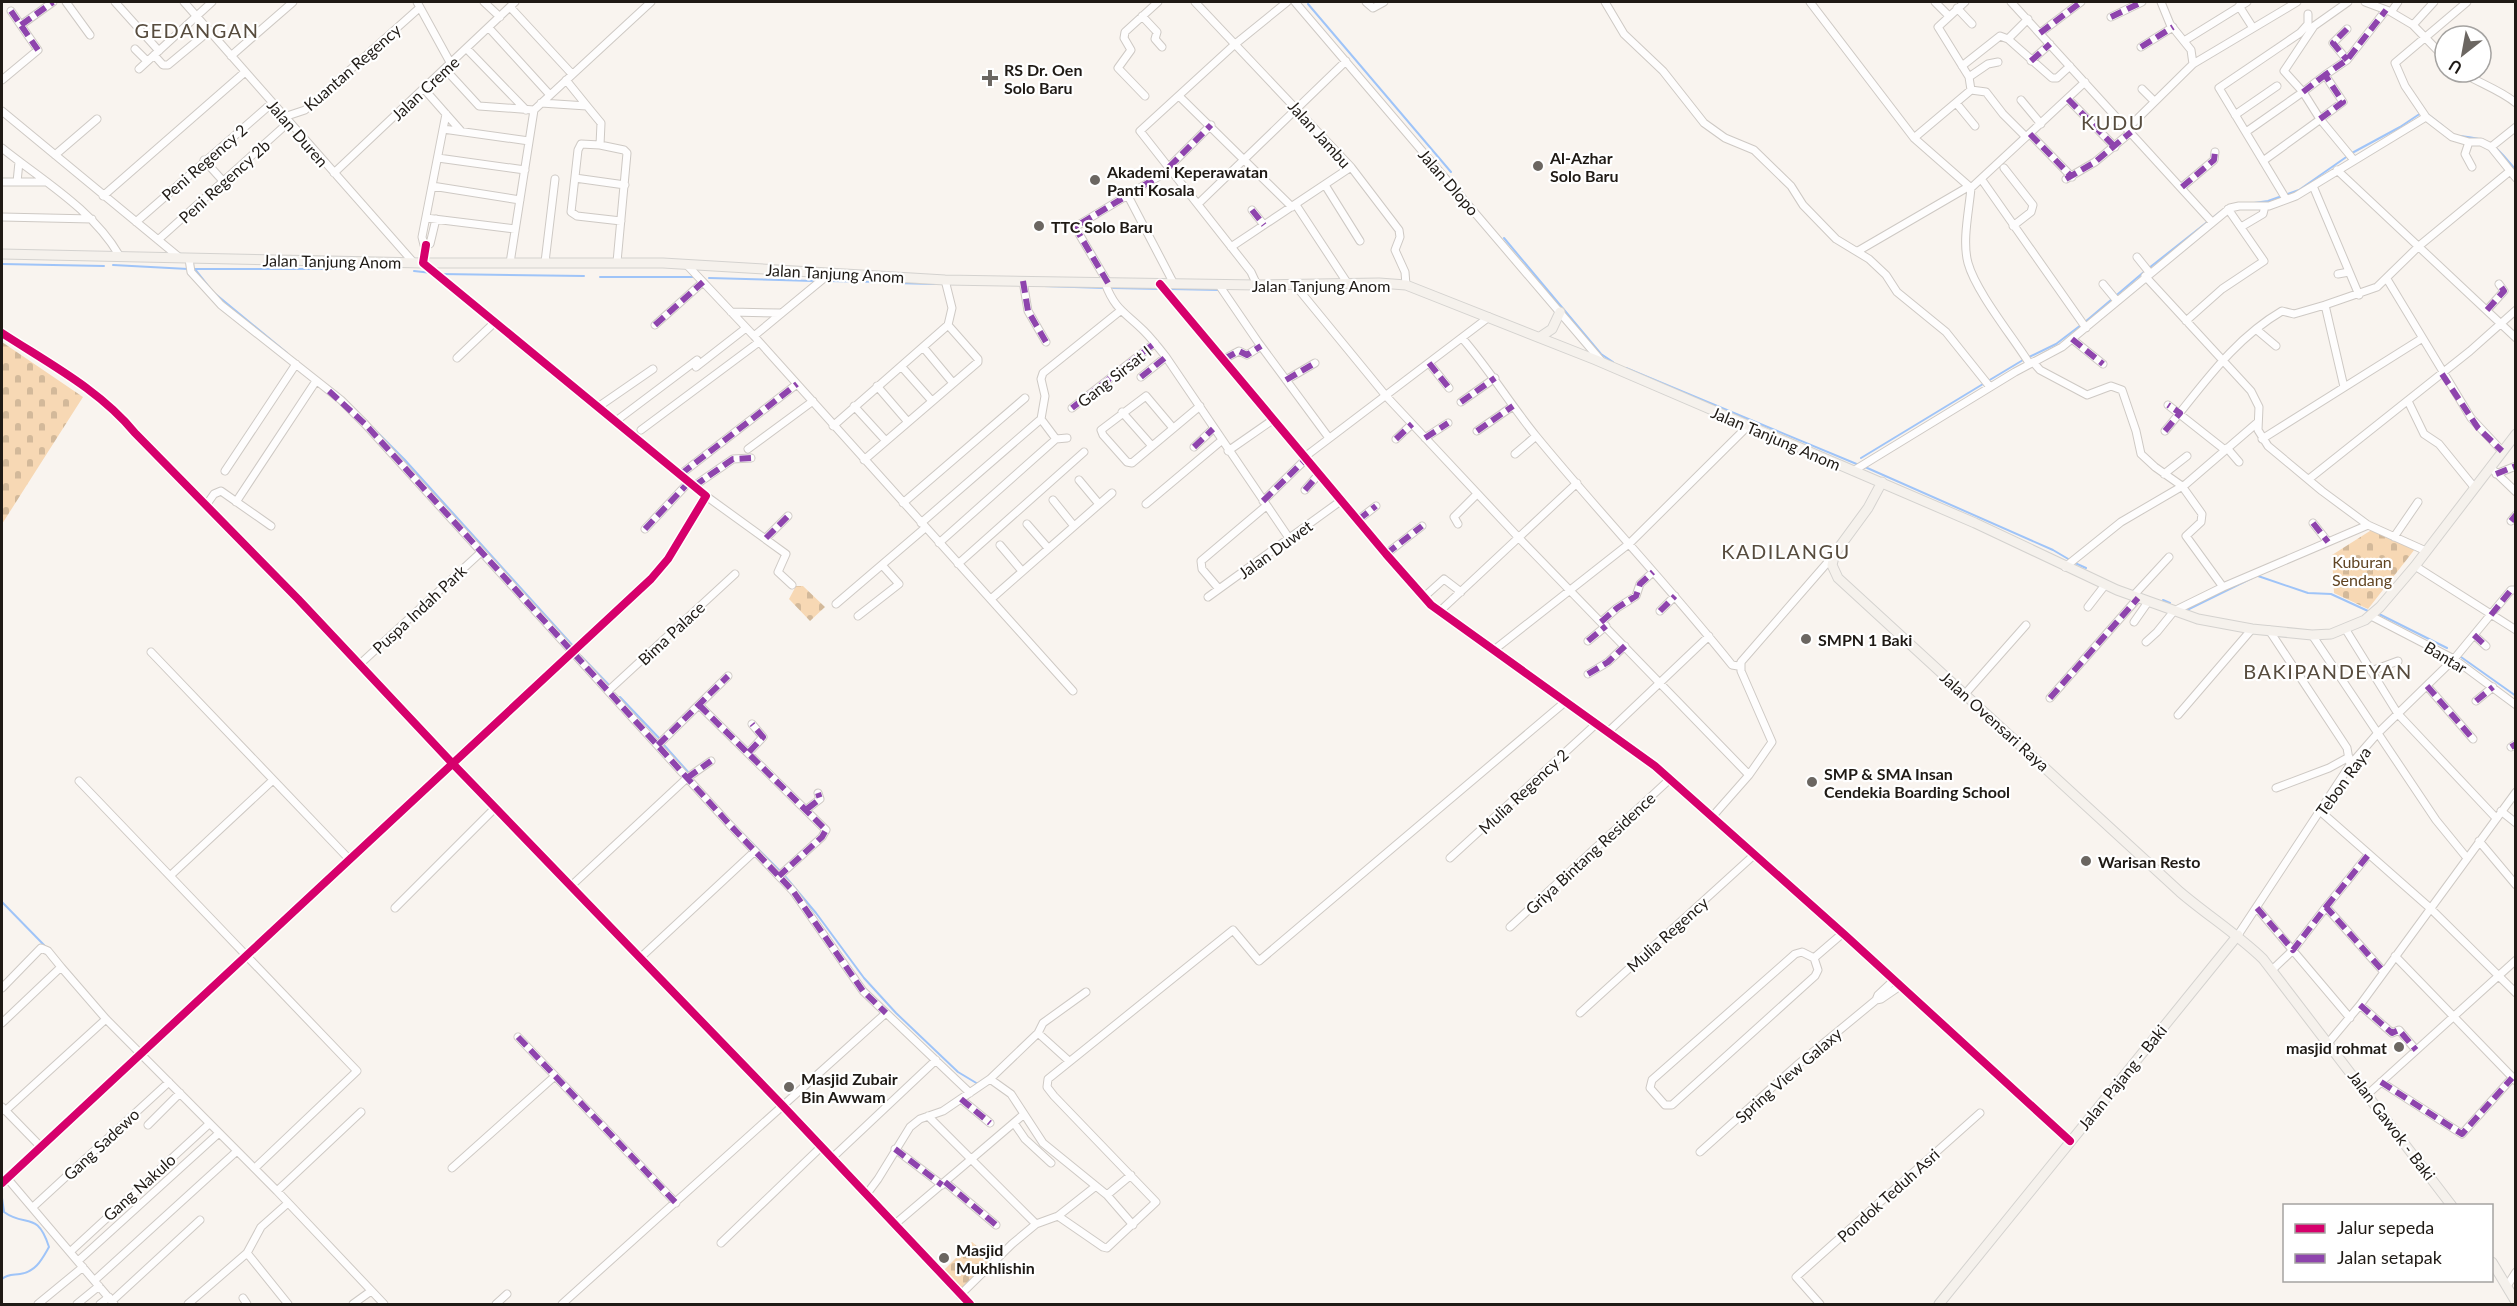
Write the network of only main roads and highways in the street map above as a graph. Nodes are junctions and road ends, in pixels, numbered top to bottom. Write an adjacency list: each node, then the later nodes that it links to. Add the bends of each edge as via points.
1 (2, 254): 3 (main road, Jalan Tanjung Anom, via 119,255 185,262 617,262 945,280 1406,285)
2 (1560, 312): 3 (main road, via 1552,329)
3 (1540, 337): 5 (main road, Jalan Tanjung Anom, via 1859,467)
4 (2516, 434): 5 (main road, Jalan Tanjung Anom, via 2493,471 2474,487 2415,566 2371,616 2331,634 2252,629 2174,611 2106,585 2070,563)
5 (1882, 482): 6 (main road, Jalan Ovensari Raya, via 1835,554 1832,565 1838,578 2180,892)
6 (2238, 936): 7 (main road, Jalan Gawok - Baki, via 2272,970); 10 (main road, Jalan Pajang - Baki)
7 (2450, 1204)
8 (2493, 1264): 9 (main road)
9 (2516, 1302)
10 (1939, 1305)

